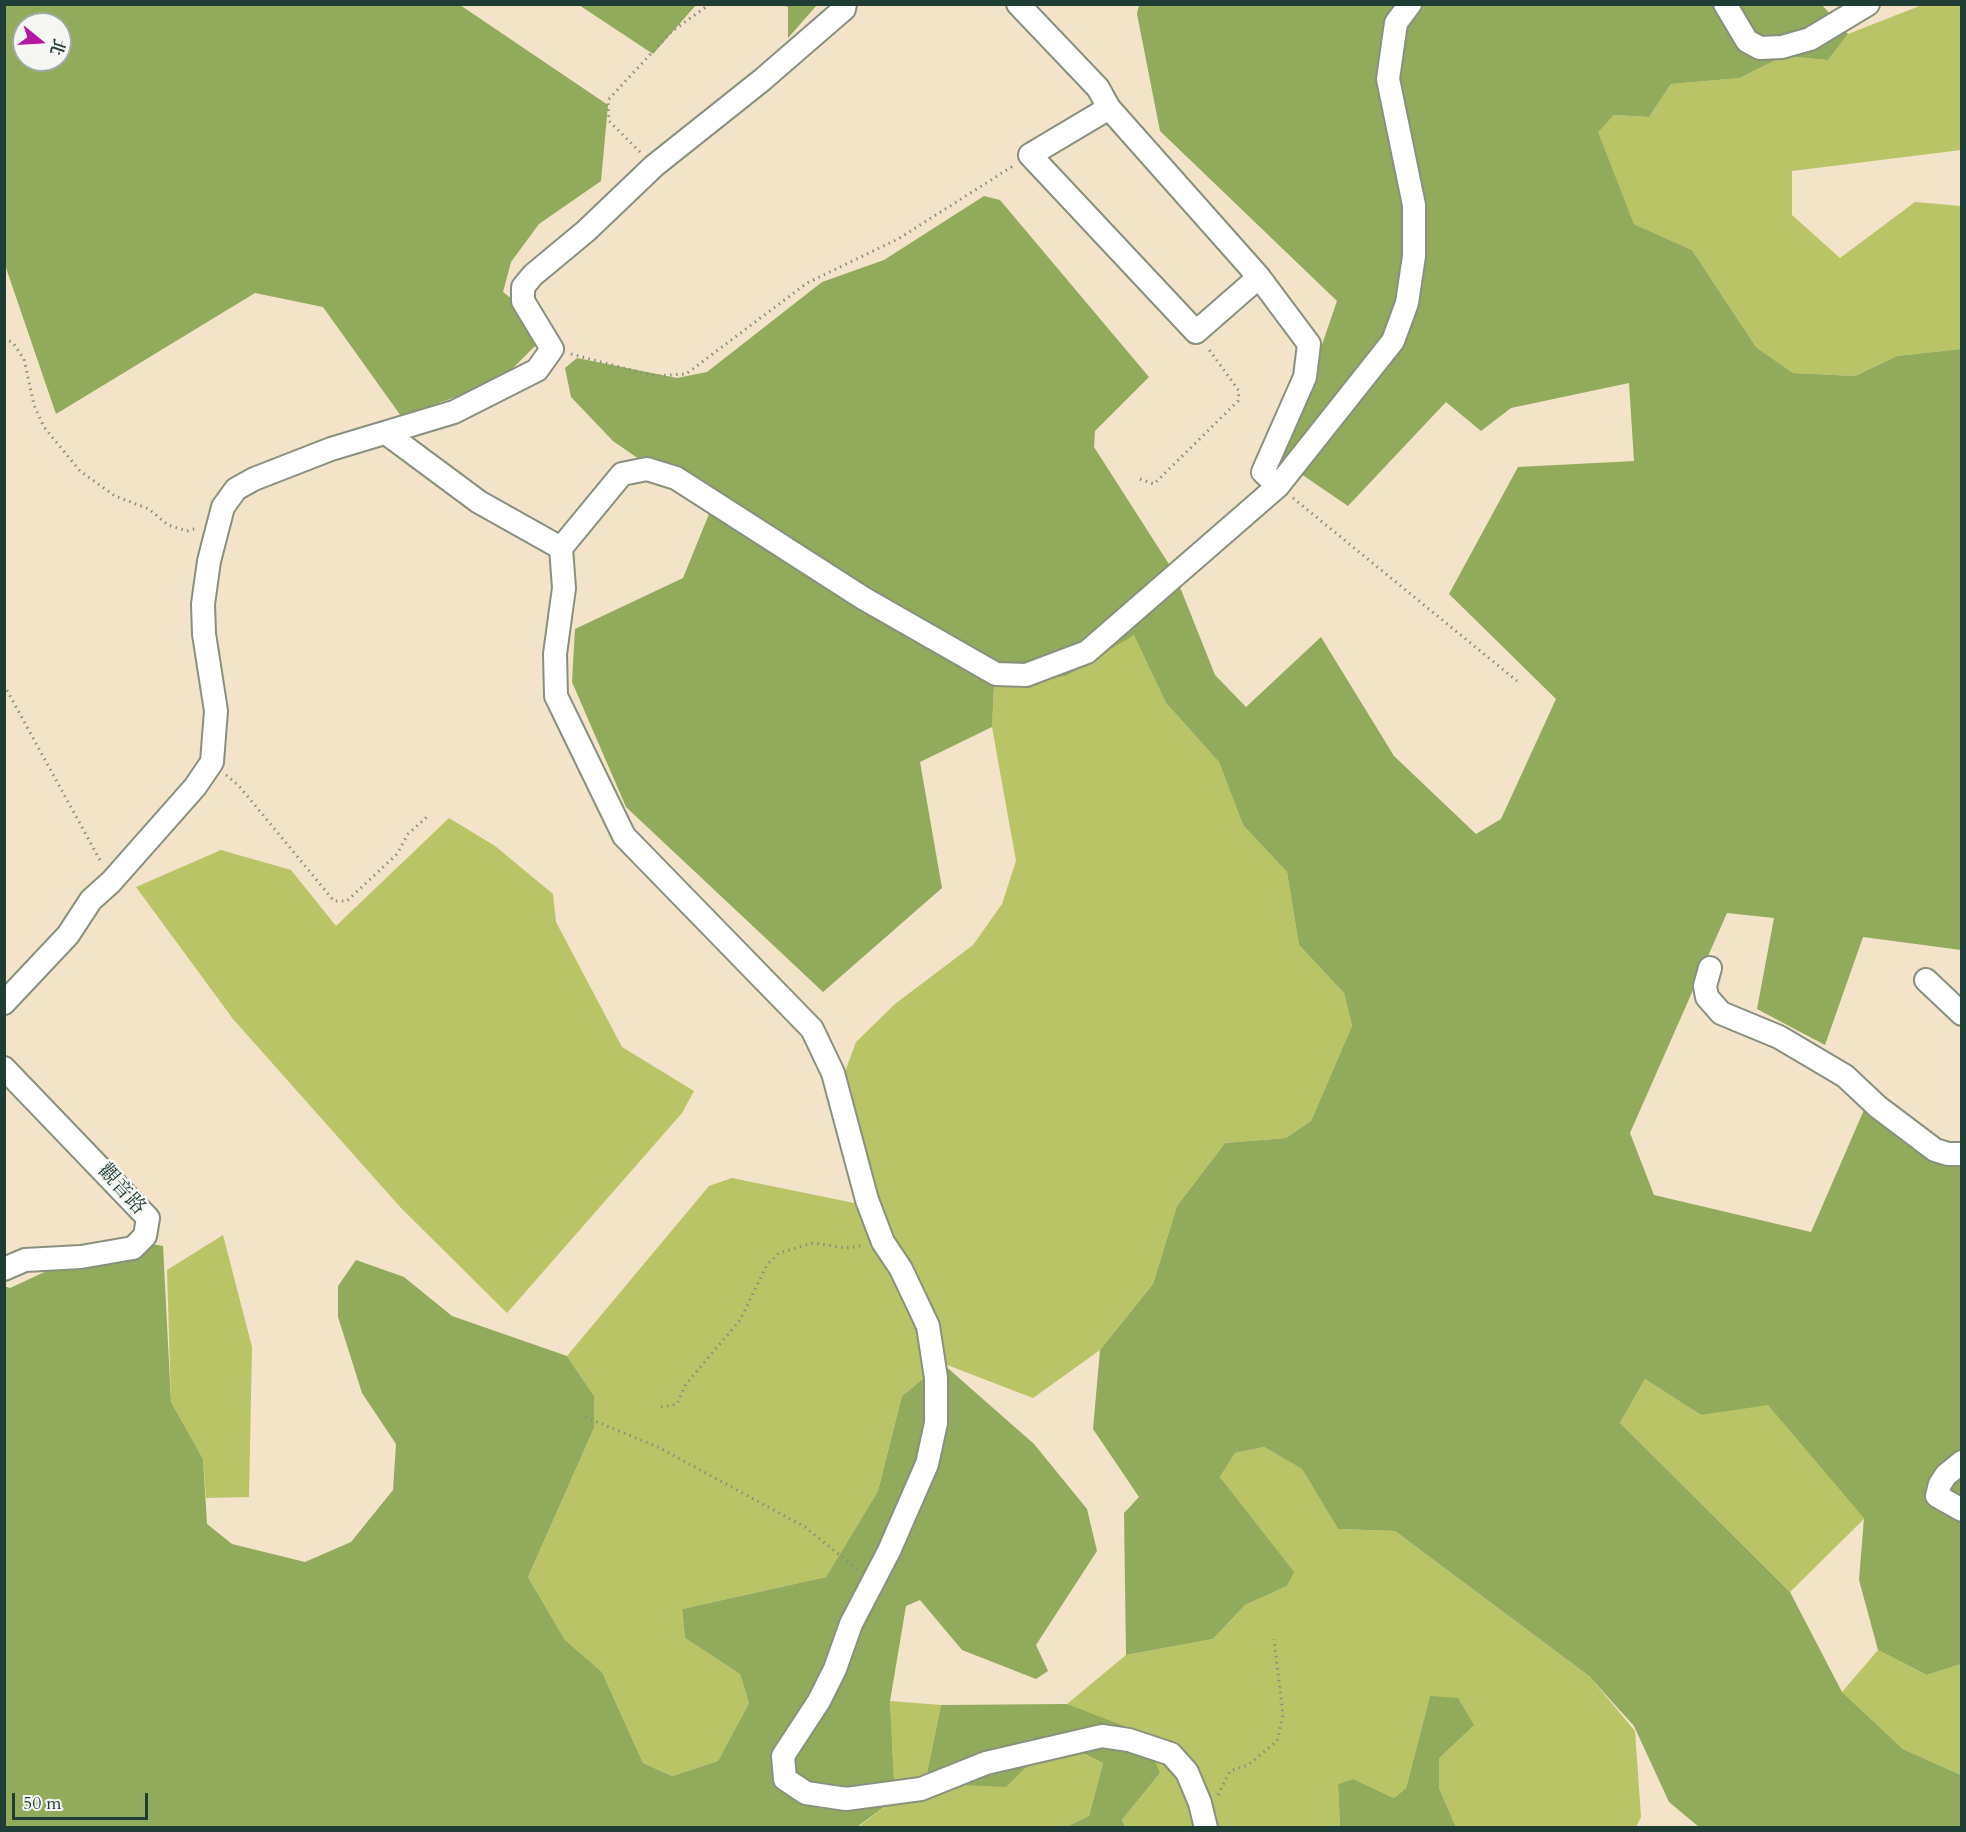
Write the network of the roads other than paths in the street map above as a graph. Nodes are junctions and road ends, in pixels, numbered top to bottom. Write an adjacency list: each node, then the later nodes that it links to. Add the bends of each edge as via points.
1 (845, 4): 8 (street, via 844,9 762,80 654,166 586,231 533,274 524,287 524,301 552,349 537,370 454,412)
2 (1018, 4): 6 (street, via 1098,88)
3 (1410, 4): 9 (street, via 1396,23 1388,79 1414,205 1414,256 1407,303 1393,341)
4 (1725, 4): 5 (street, via 1747,42 1760,48 1810,39)
5 (1868, 4)
6 (1109, 108): 7 (street); 7 (street, via 1030,155 1196,332)
7 (1259, 277): 9 (street, via 1309,344 1305,377 1263,472)
8 (386, 433): 10 (street, via 479,501); 13 (street, via 254,479 236,489 222,507 203,604 216,711 212,762 195,787 91,900 68,935)
9 (1278, 486): 10 (street, via 1087,652 1026,675 996,674 863,598 676,478 647,469 622,474)
10 (561, 548): 20 (street, via 564,588 555,654 556,696 624,836 812,1029 833,1073 867,1200 883,1242 902,1269 928,1326 936,1378 936,1423 927,1464 824,1690 783,1756 785,1779 806,1793 846,1799 921,1789 986,1764 1102,1736 1137,1742 1171,1754 1187,1772)
11 (1710, 968): 16 (street, via 1707,997 1721,1013 1787,1041 1845,1076 1935,1150)
12 (1926, 980): 14 (street)
13 (4, 1003)
14 (1962, 1014)
15 (4, 1068): 17 (street, 觀音路, via 148,1218 145,1236 133,1248 81,1257 26,1260)
16 (1962, 1154)
17 (4, 1269)
18 (1962, 1462): 19 (street, via 1946,1475 1937,1496)
19 (1962, 1510)
20 (1206, 1827)

